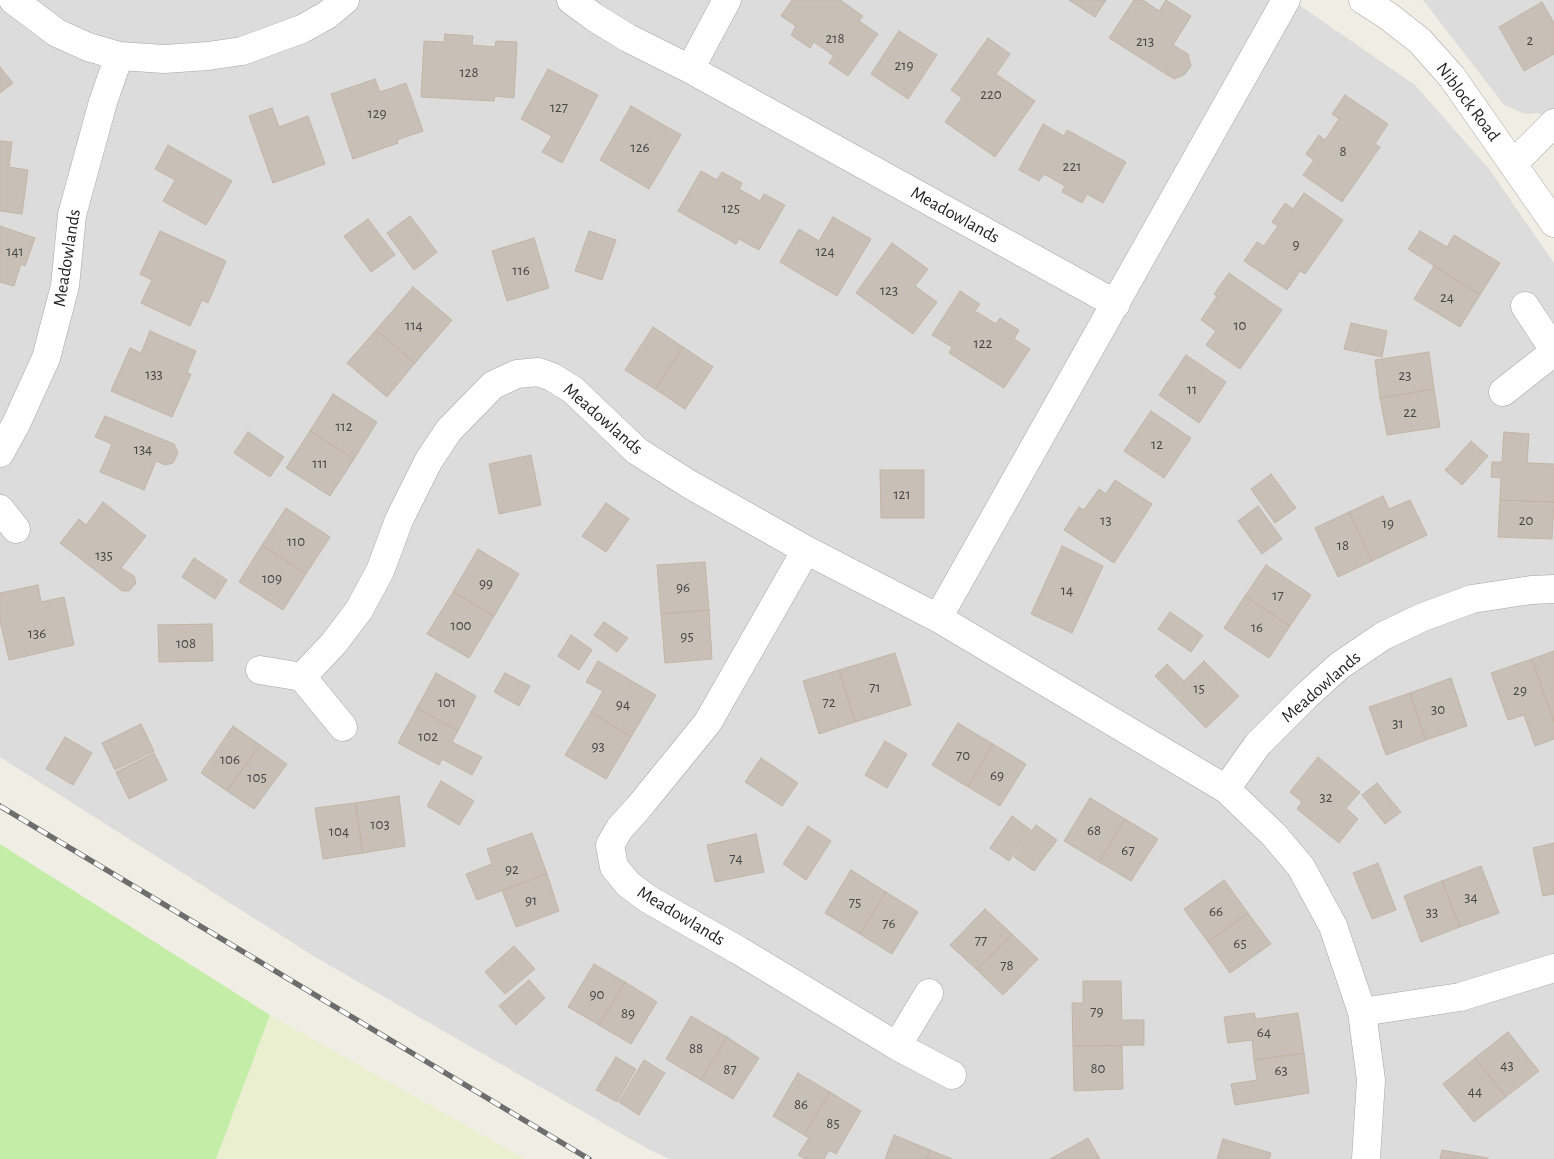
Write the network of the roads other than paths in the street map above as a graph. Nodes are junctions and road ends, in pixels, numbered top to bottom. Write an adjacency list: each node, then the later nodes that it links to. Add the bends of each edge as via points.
1 (13, 0): 7 (street, via 57,33)
2 (345, 0): 7 (street, via 302,28 242,51 164,59)
3 (570, 0): 8 (street, Meadowlands, via 628,38)
4 (727, 0): 8 (street)
5 (1286, 0): 12 (street)
6 (1363, 0): 10 (street, Niblock Road, via 1420,41 1452,77)
7 (119, 56): 16 (street, Meadowlands, via 72,215 65,286 46,358)
8 (690, 69): 12 (street, Meadowlands)
9 (1554, 123): 10 (street)
10 (1513, 164): 11 (street, Niblock Road)
11 (1554, 223)
12 (1116, 304): 19 (street)
13 (1525, 306): 14 (street)
14 (1554, 351): 15 (street)
15 (1503, 392)
16 (0, 453)
17 (806, 550): 19 (street, Meadowlands); 21 (street, Meadowlands, via 637,451 573,390 552,376 538,372 517,374 493,385 449,430 429,460 399,520 380,572 359,610); 27 (street, Meadowlands, via 708,722 620,828 610,845 614,867 628,884 648,899)
18 (1554, 589): 23 (street, Meadowlands, via 1472,599 1383,636 1339,666 1305,697 1258,744)
19 (938, 618): 23 (street, Meadowlands)
20 (260, 670): 21 (street)
21 (302, 677): 22 (street)
22 (343, 727)
23 (1226, 789): 26 (street, Meadowlands, via 1274,835 1301,867 1333,926)
24 (1554, 968): 26 (street, via 1460,996)
25 (929, 993): 27 (street)
26 (1362, 1012): 29 (street, Meadowlands, via 1371,1080)
27 (897, 1046): 28 (street, Meadowlands)
28 (952, 1075)
29 (1366, 1159)

